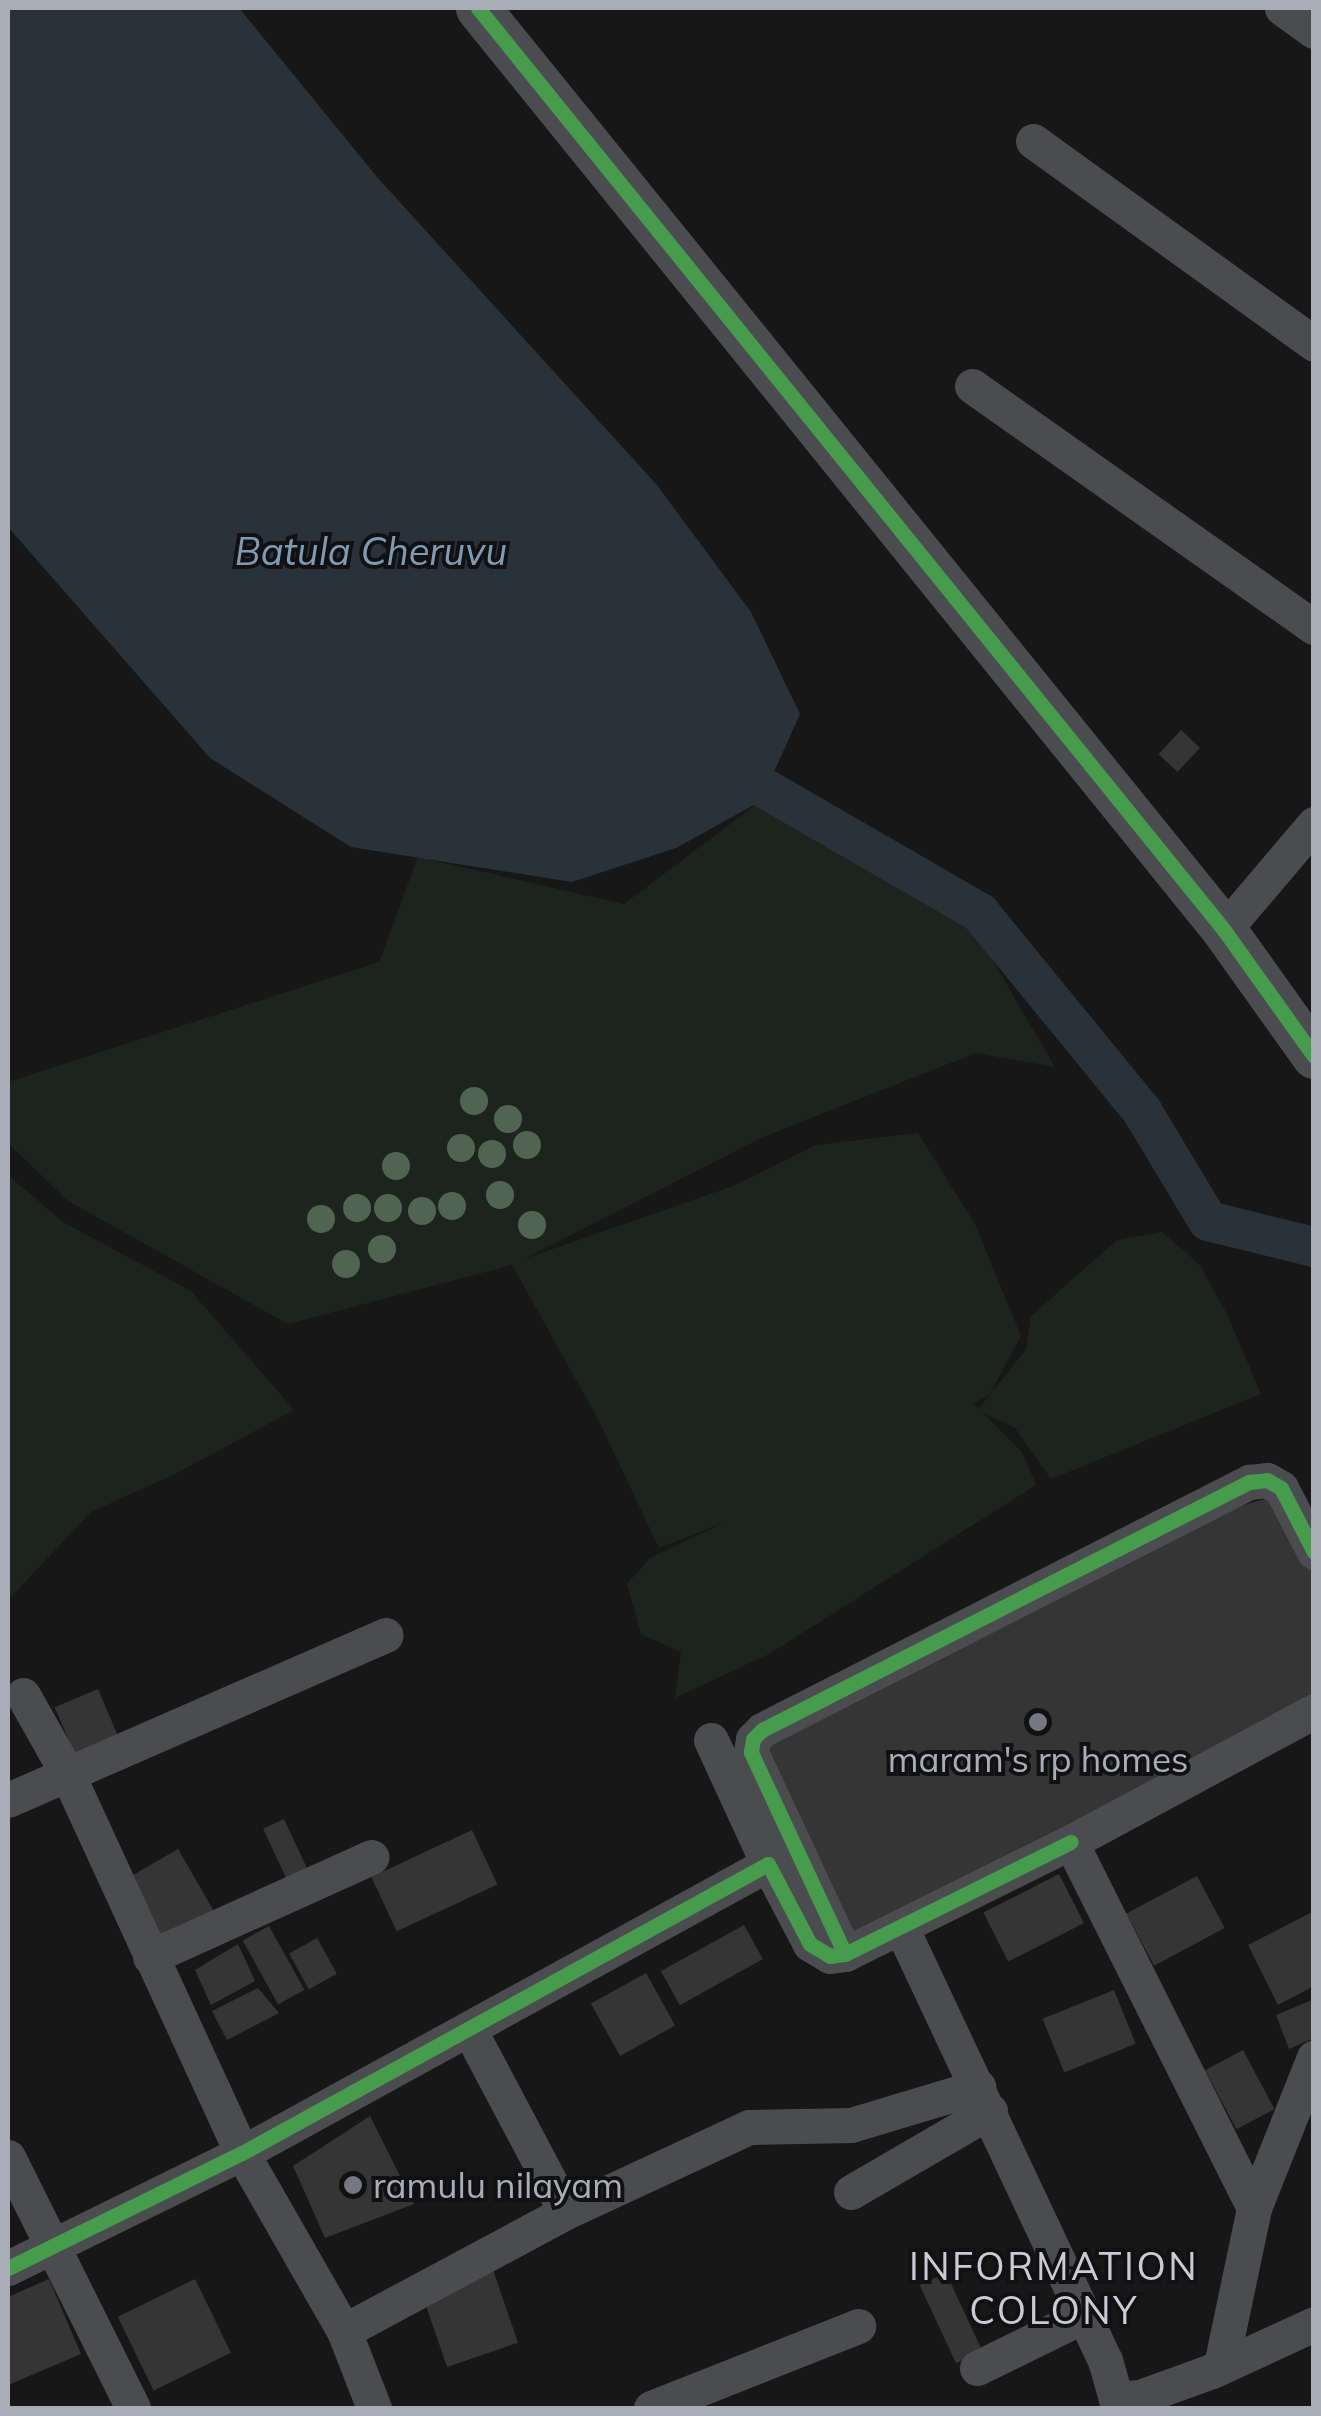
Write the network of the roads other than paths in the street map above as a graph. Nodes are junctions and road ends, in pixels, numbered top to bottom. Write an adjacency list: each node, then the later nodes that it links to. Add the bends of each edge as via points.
1 (478, 8): 9 (street)
2 (1282, 8): 3 (street)
3 (1314, 30)
4 (1033, 141): 5 (street)
5 (1314, 344)
6 (972, 386): 7 (street)
7 (1314, 628)
8 (1314, 824): 9 (street)
9 (1224, 930): 10 (street)
10 (1314, 1056)
11 (1314, 1552): 22 (street, via 1280,1488 1267,1480 1249,1482 762,1730 751,1752)
12 (386, 1635): 16 (street)
13 (23, 1696): 16 (street)
14 (1314, 1712): 18 (street)
15 (710, 1740): 20 (street)
16 (68, 1776): 17 (street); 23 (street)
17 (8, 1800)
18 (1071, 1842): 21 (street); 30 (street)
19 (371, 1856): 23 (street)
20 (768, 1864): 22 (street, via 810,1944 818,1953); 24 (street)
21 (901, 1927): 22 (street); 26 (street)
22 (845, 1954)
23 (150, 1957): 27 (street)
24 (469, 2029): 27 (street); 31 (street)
25 (1314, 2058): 30 (street)
26 (984, 2099): 29 (street); 31 (street, via 851,2125 748,2127); 34 (street)
27 (242, 2154): 32 (street); 37 (street)
28 (8, 2157): 32 (street)
29 (851, 2192)
30 (1254, 2208): 39 (street)
31 (566, 2212): 37 (street)
32 (52, 2247): 33 (street); 40 (street)
33 (8, 2268)
34 (1083, 2316): 38 (street); 39 (street, via 1116,2399 1140,2397)
35 (1314, 2324): 39 (street)
36 (858, 2326): 42 (street)
37 (344, 2331): 41 (street)
38 (977, 2368)
39 (1216, 2368): 43 (street)
40 (133, 2408)
41 (374, 2408)
42 (651, 2408)
43 (1199, 2408)

